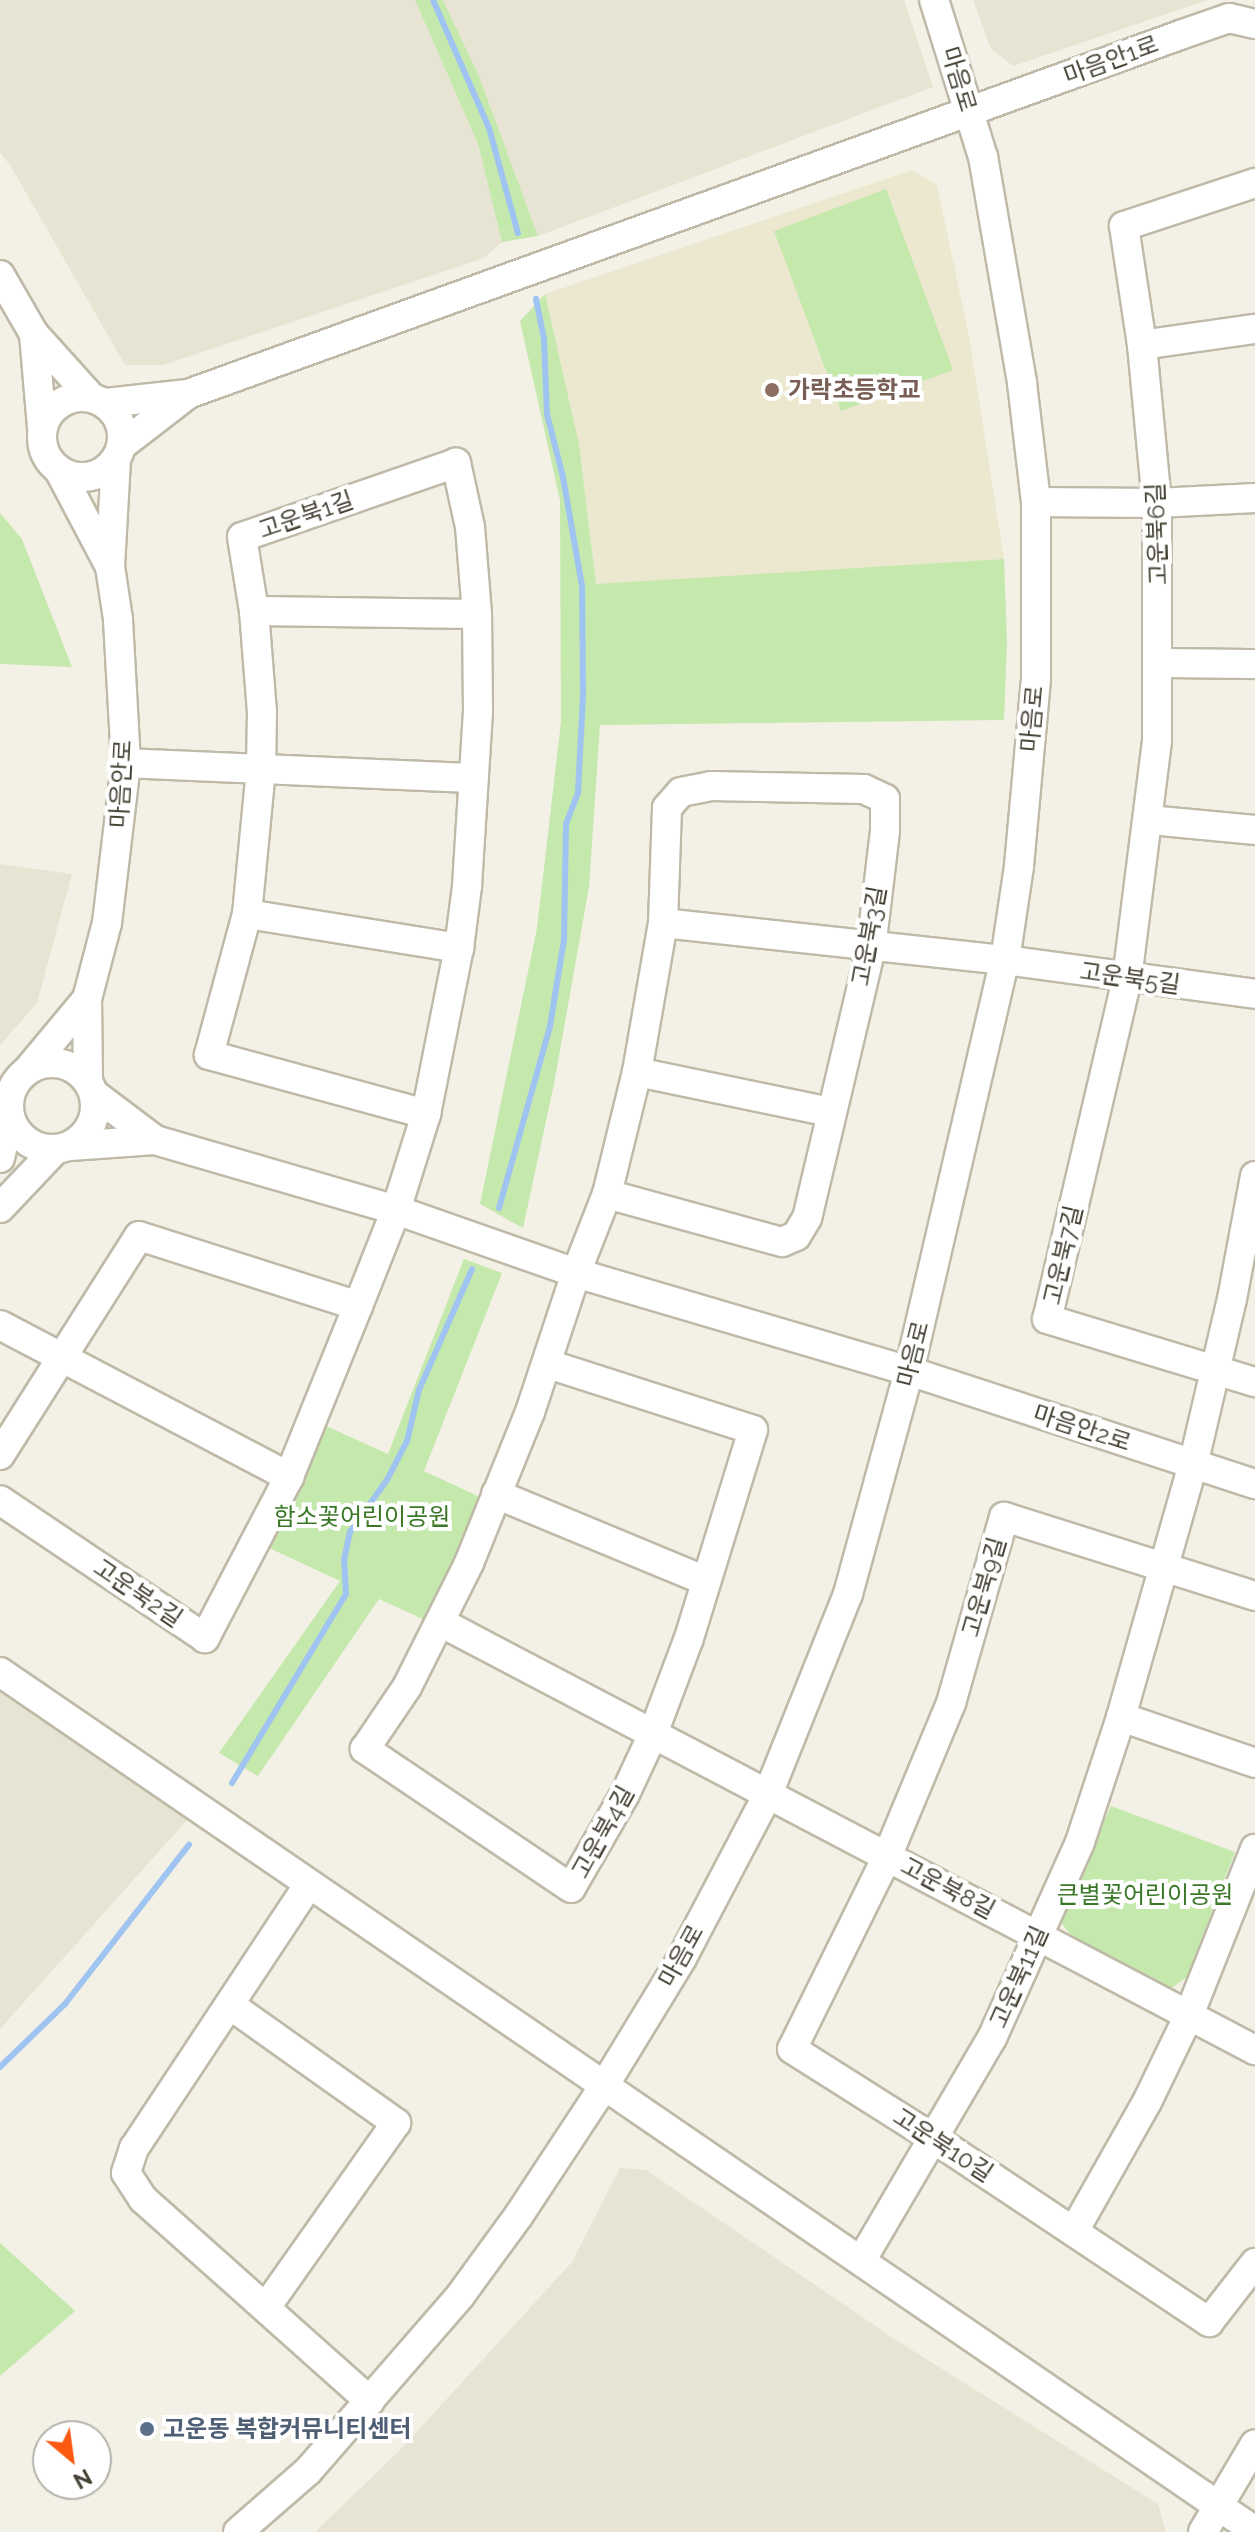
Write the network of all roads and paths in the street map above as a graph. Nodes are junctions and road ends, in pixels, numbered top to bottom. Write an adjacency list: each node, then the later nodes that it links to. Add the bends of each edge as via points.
1 (934, 0): 3 (street, 마음로)
2 (1255, 24): 3 (street, 마음안1로, via 1229,18)
3 (968, 111): 9 (street, 마음안1로); 15 (street, 마음로, via 983,157 1020,367)
4 (1255, 183): 8 (street, 고운북6길, via 1124,226)
5 (0, 275): 7 (street)
6 (1255, 329): 8 (street)
7 (34, 334): 10 (street); 11 (street)
8 (1142, 345): 16 (street, 고운북6길)
9 (188, 394): 10 (street); 12 (street)
10 (98, 400): 11 (street, via 66,399); 12 (street, via 120,422)
11 (42, 428): 13 (street, via 44,452)
12 (119, 452): 13 (street, via 96,475 70,476); 17 (street)
13 (59, 470): 17 (street)
14 (1255, 498): 16 (street)
15 (1036, 502): 16 (street); 31 (street, 마음로, via 1036,678)
16 (1157, 503): 20 (street, 고운북6길)
17 (110, 567): 22 (street, 마음안로)
18 (254, 611): 19 (street); 19 (street, 고운북1길, via 242,537 456,463 470,527); 23 (street, 고운북1길)
19 (477, 614): 24 (street, 고운북1길)
20 (1160, 663): 21 (street); 25 (street, 고운북6길)
21 (1255, 664)
22 (126, 763): 23 (street); 34 (street, 마음안로, via 107,923)
23 (261, 769): 24 (street); 27 (street, 고운북1길)
24 (474, 778): 29 (street, 고운북1길)
25 (1149, 820): 26 (street); 32 (street, 고운북6길)
26 (1255, 830)
27 (247, 914): 29 (street); 39 (street, 고운북1길, via 209,1055)
28 (663, 923): 30 (street, 고운북5길); 30 (street, 고운북3길, via 667,808 681,792 711,786 864,789 885,799); 36 (street, 고운북3길)
29 (459, 948): 39 (street, 고운북1길)
30 (871, 948): 31 (street, 고운북5길); 38 (street, 고운북3길)
31 (1005, 960): 32 (street, 고운북5길); 55 (street, 마음로)
32 (1127, 979): 33 (street, 고운북5길); 54 (street, 고운북7길, via 1047,1319)
33 (1255, 994)
34 (87, 999): 35 (street); 37 (street)
35 (27, 1071): 37 (street, via 52,1063 66,1065); 40 (street, via 12,1091)
36 (637, 1072): 38 (street); 45 (street, 고운북3길)
37 (91, 1088): 41 (street); 42 (street, via 96,1107 89,1130)
38 (831, 1112): 45 (street, 고운북3길, via 807,1218 796,1236 782,1242)
39 (426, 1114): 48 (street, 고운북1길)
40 (10, 1116): 42 (street, via 22,1137 43,1149); 43 (street)
41 (155, 1140): 42 (street); 48 (street, 마음안2로)
42 (62, 1148): 47 (street)
43 (0, 1158)
44 (1255, 1176): 46 (street, 고운북11길)
45 (607, 1194): 49 (street, 고운북4길)
46 (1253, 1207): 54 (street, 고운북11길)
47 (0, 1208)
48 (396, 1210): 49 (street, 마음안2로); 50 (street, 고운북2길)
49 (576, 1273): 53 (street, 고운북4길); 55 (street, 마음안2로)
50 (358, 1306): 52 (street, via 139,1236); 59 (street, 고운북2길)
51 (0, 1325): 52 (street)
52 (61, 1359): 57 (street); 59 (street)
53 (548, 1364): 61 (street, 고운북4길); 64 (street, 고운북4길, via 753,1430)
54 (1216, 1369): 56 (street, 고운북7길); 58 (street, 고운북11길)
55 (909, 1371): 58 (street, 마음안2로); 71 (street, 마음로, via 848,1594)
56 (1255, 1382)
57 (0, 1455)
58 (1193, 1465): 60 (street, 마음안2로); 63 (street, 고운북11길)
59 (289, 1477): 62 (street, 고운북2길, via 205,1638)
60 (1255, 1484)
61 (496, 1494): 64 (street); 66 (street, 고운북4길)
62 (0, 1500)
63 (1165, 1568): 65 (street, 고운북9길); 68 (street, 고운북11길); 73 (street, 고운북9길, via 1004,1517 951,1703)
64 (706, 1581): 69 (street, 고운북4길)
65 (1255, 1596)
66 (440, 1622): 69 (street, 고운북8길); 69 (street, 고운북4길, via 407,1687 365,1749 571,1888 619,1807)
67 (0, 1672): 74 (street)
68 (1121, 1717): 70 (street); 75 (street, 고운북11길, via 1080,1842)
69 (653, 1734): 71 (street, 고운북8길)
70 (1255, 1763)
71 (768, 1794): 73 (street, 고운북8길); 79 (street, 마음로, via 682,1958)
72 (1255, 1849): 77 (street)
73 (887, 1857): 75 (street, 고운북8길); 80 (street, 고운북10길, via 792,2049)
74 (309, 1884): 76 (street); 79 (street)
75 (1037, 1935): 77 (street, 고운북8길); 80 (street, 고운북11길, via 992,2038)
76 (230, 2005): 84 (street, via 134,2148 126,2173 143,2199); 84 (street, via 396,2123)
77 (1189, 2015): 78 (street, 고운북8길); 81 (street)
78 (1255, 2050)
79 (604, 2086): 82 (street); 85 (street, 마음로, via 460,2296)
80 (933, 2138): 81 (street, 고운북10길); 82 (street, 고운북11길)
81 (1074, 2231): 83 (street, 고운북10길, via 1209,2322)
82 (861, 2261): 87 (street)
83 (1255, 2263)
84 (266, 2307): 85 (street)
85 (370, 2401): 89 (street, 마음로, via 308,2471)
86 (1255, 2444): 87 (street)
87 (1217, 2505): 88 (street); 90 (street)
88 (1255, 2531)
89 (238, 2532)
90 (1203, 2532)

